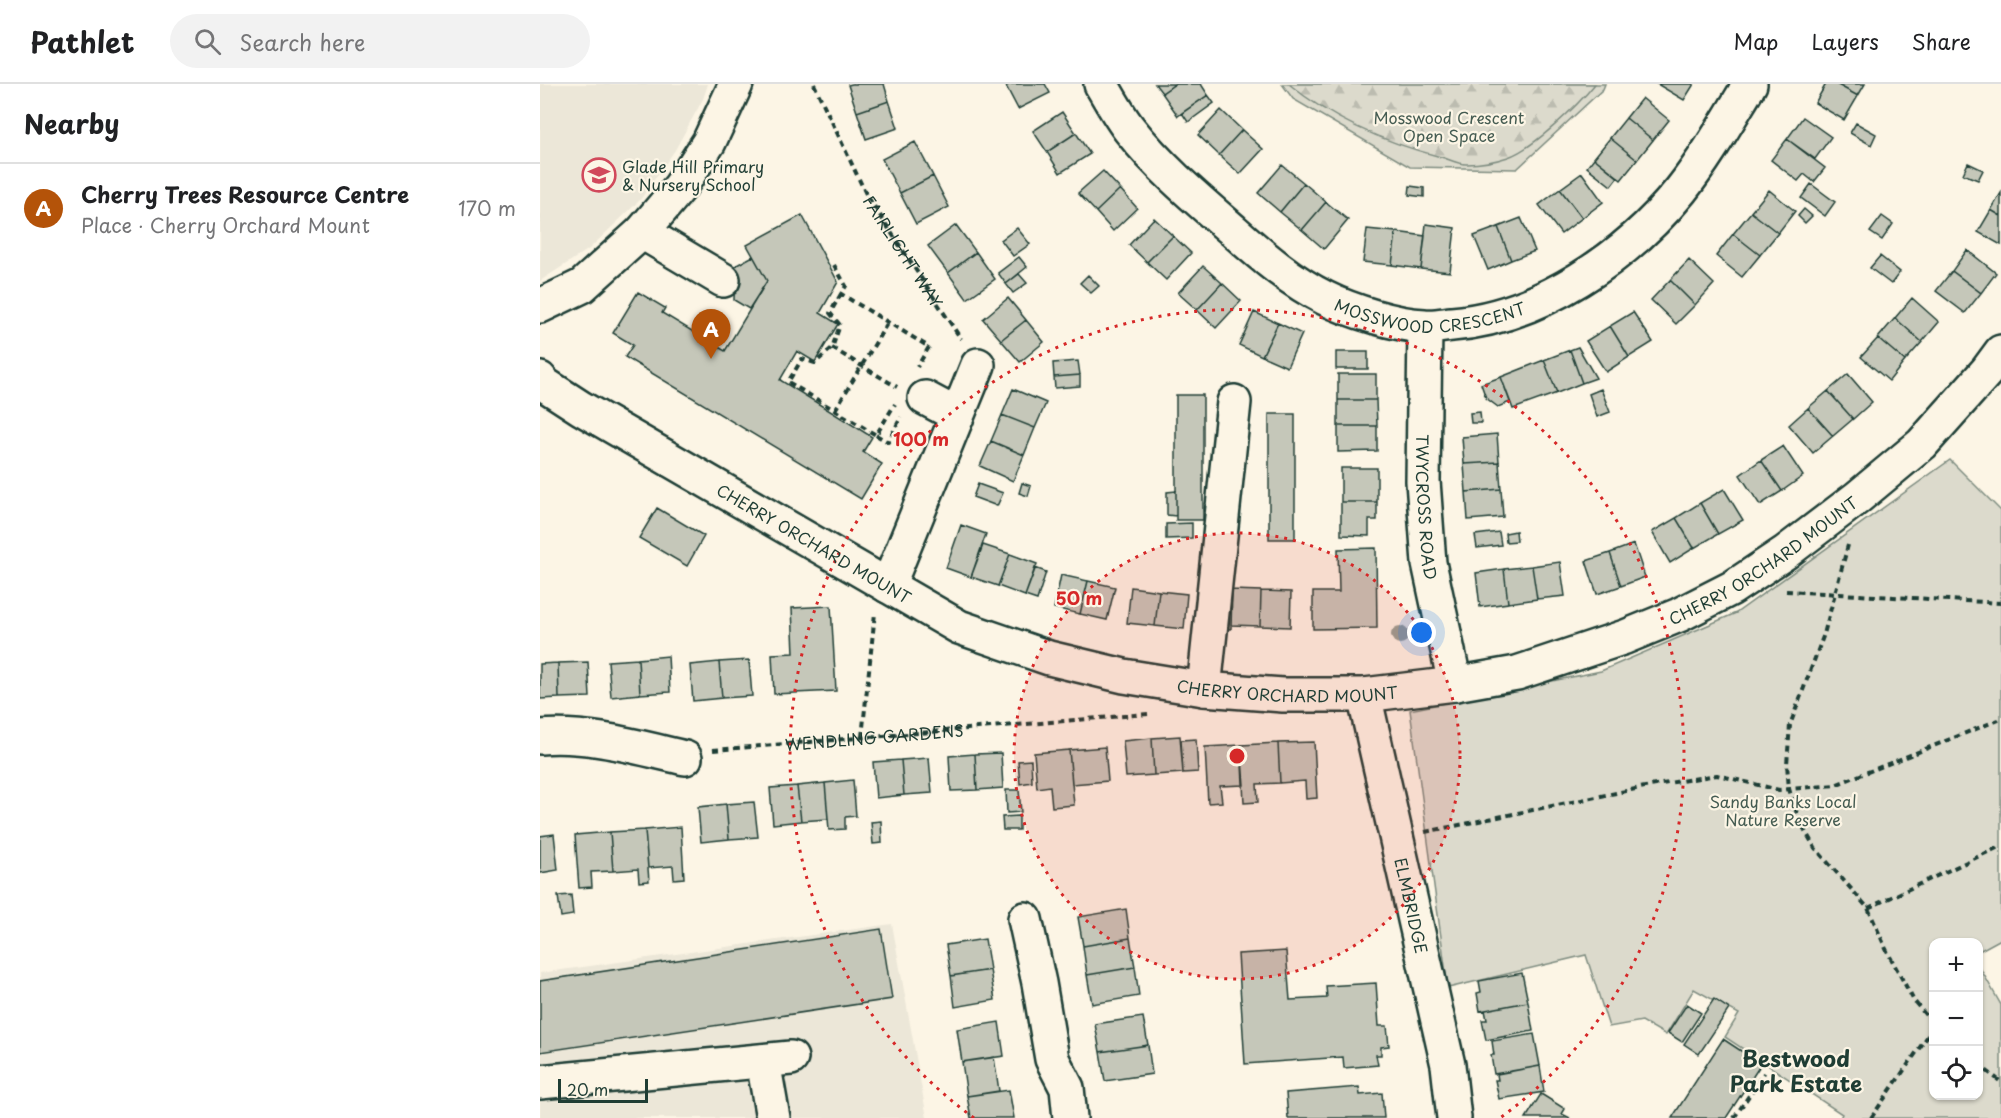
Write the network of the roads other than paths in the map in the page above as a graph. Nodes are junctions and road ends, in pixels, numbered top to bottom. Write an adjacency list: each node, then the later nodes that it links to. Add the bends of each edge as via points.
1 (736, 84): 4 (street, via 709,142 680,187)
2 (1101, 84): 7 (street, MOSSWOOD CRESCENT, via 1130,129 1172,177 1279,270 1325,299 1381,319)
3 (1750, 84): 7 (street, MOSSWOOD CRESCENT, via 1680,191 1651,222 1592,271 1549,297 1506,314)
4 (642, 232): 5 (street); 6 (street, via 582,286)
5 (723, 280)
6 (540, 306)
7 (1425, 327): 15 (street, TWYCROSS ROAD, via 1423,481 1429,563)
8 (978, 365): 13 (street)
9 (1996, 368): 15 (street, CHERRY ORCHARD MOUNT, via 1922,444 1786,552 1732,588 1614,641 1517,673)
10 (540, 379): 14 (street, CHERRY ORCHARD MOUNT, via 581,408)
11 (910, 390): 13 (street)
12 (1234, 402): 16 (street)
13 (957, 415): 14 (street)
14 (888, 586): 16 (street, CHERRY ORCHARD MOUNT, via 959,627 1049,658 1124,676)
15 (1455, 684): 17 (street, CHERRY ORCHARD MOUNT)
16 (1204, 688): 17 (street, CHERRY ORCHARD MOUNT)
17 (1364, 695): 24 (street, ELMBRIDGE, via 1448,1065)
18 (540, 737): 19 (street, via 558,735 610,741)
19 (685, 758)
20 (1025, 919): 23 (street, via 1052,1059 1067,1088)
21 (540, 1082): 22 (street, via 777,1060)
22 (773, 1118)
23 (1070, 1118)
24 (1454, 1118)

